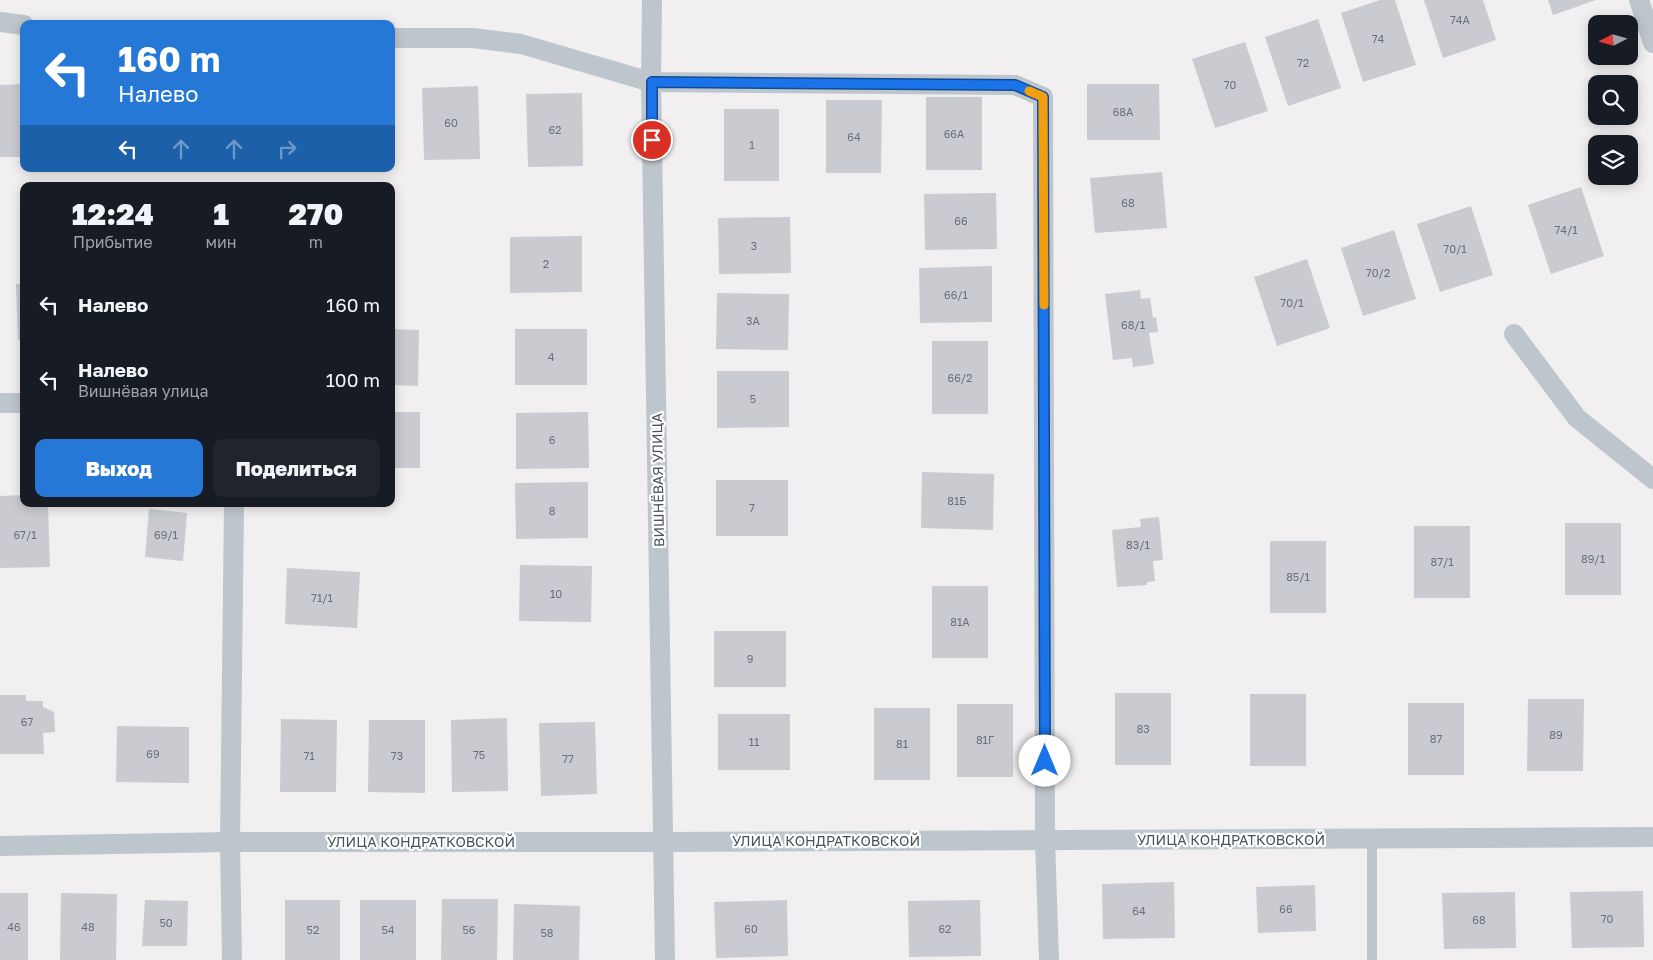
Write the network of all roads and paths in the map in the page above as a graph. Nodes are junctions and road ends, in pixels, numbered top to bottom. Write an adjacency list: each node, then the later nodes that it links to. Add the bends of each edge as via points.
1 (652, 0): 7 (street, ВИШНЁВАЯ УЛИЦА)
2 (1639, 0): 6 (street)
3 (0, 22): 4 (street)
4 (20, 24)
5 (395, 38): 7 (street, via 473,38 522,44)
6 (1653, 43)
7 (652, 82): 14 (street, via 1015,85 1043,97); 17 (street, ВИШНЁВАЯ УЛИЦА)
8 (1514, 334): 11 (street, via 1577,418)
9 (0, 403): 10 (street)
10 (20, 403)
11 (1653, 479)
12 (234, 507): 16 (street)
13 (1653, 837): 15 (street, УЛИЦА КОНДРАТКОВСКОЙ)
14 (1046, 840): 15 (street, УЛИЦА КОНДРАТКОВСКОЙ); 17 (street, УЛИЦА КОНДРАТКОВСКОЙ); 21 (street)
15 (1372, 840): 22 (lane)
16 (230, 842): 17 (street, УЛИЦА КОНДРАТКОВСКОЙ); 18 (street, УЛИЦА КОНДРАТКОВСКОЙ); 19 (street)
17 (664, 842): 20 (street, ВИШНЁВАЯ УЛИЦА)
18 (0, 846)
19 (232, 960)
20 (665, 960)
21 (1049, 960)
22 (1372, 960)

